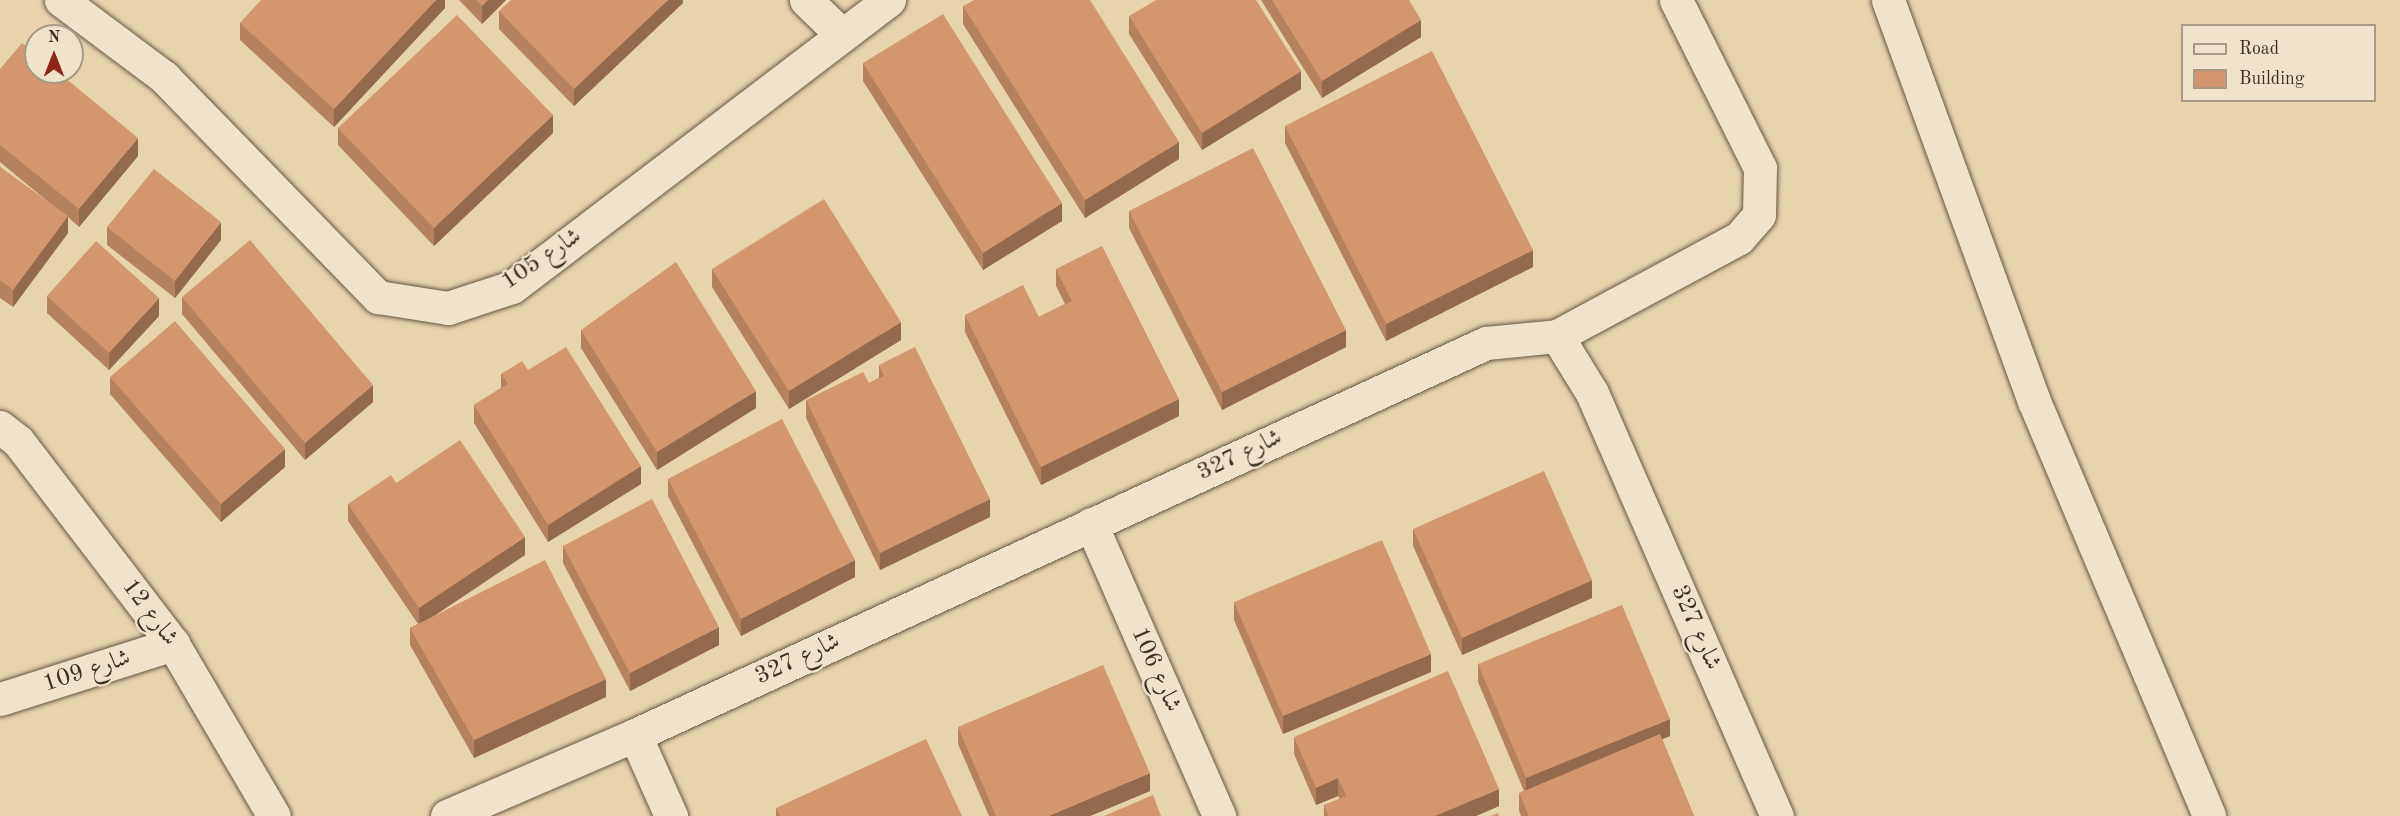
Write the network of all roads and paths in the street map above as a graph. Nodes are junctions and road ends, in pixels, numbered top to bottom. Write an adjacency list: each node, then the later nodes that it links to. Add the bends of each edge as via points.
1 (62, 0): 6 (street, شارع 105, via 164,76 378,297 448,308 512,287)
2 (806, 0): 6 (street)
3 (889, 0): 6 (street, شارع 105)
4 (1676, 0): 7 (street, via 1760,168 1759,215 1740,238)
5 (1888, 0): 18 (street, via 2034,401)
6 (842, 35)
7 (1557, 336): 9 (street, شارع 327, via 1486,343); 17 (street, شارع 327, via 1592,393)
8 (0, 427): 10 (street, شارع 12, via 18,441)
9 (1091, 524): 12 (street, شارع 327); 16 (street, شارع 106)
10 (173, 644): 11 (street, شارع 109); 13 (street, شارع 12)
11 (0, 699)
12 (635, 735): 14 (street, شارع 327); 15 (street)
13 (274, 816)
14 (447, 816)
15 (671, 816)
16 (1219, 816)
17 (1777, 816)
18 (2209, 816)

